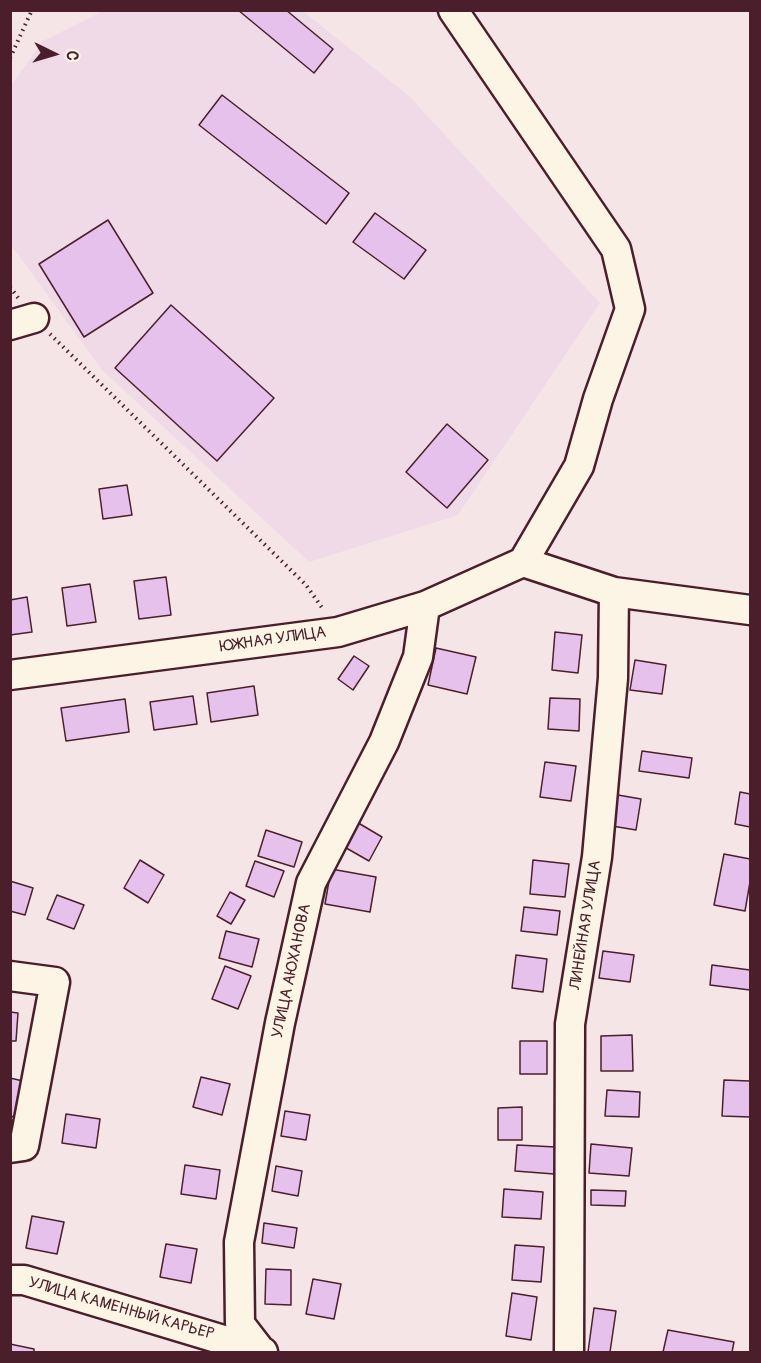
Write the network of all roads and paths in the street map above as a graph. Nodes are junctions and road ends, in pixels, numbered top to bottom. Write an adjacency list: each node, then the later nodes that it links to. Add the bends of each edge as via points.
1 (32, 10): 3 (path)
2 (453, 10): 6 (street, via 616,249 630,309 579,466)
3 (10, 58)
4 (10, 287): 5 (path)
5 (22, 322): 10 (path, via 306,585)
6 (523, 562): 7 (street); 8 (street, ЮЖНАЯ УЛИЦА)
7 (614, 592): 9 (street); 16 (street, ЛИНЕЙНАЯ УЛИЦА, via 613,678 597,857 570,1024)
8 (425, 606): 10 (street, ЮЖНАЯ УЛИЦА); 15 (street, УЛИЦА АЮХАНОВА, via 418,657 384,742 311,883 282,1011 240,1242 240,1324)
9 (750, 609)
10 (338, 632): 11 (street, ЮЖНАЯ УЛИЦА)
11 (10, 675)
12 (10, 976): 13 (street, via 55,982 24,1146)
13 (10, 1148)
14 (15, 1278): 15 (street, УЛИЦА КАМЕННЫЙ КАРЬЕР)
15 (263, 1351)
16 (569, 1353)

